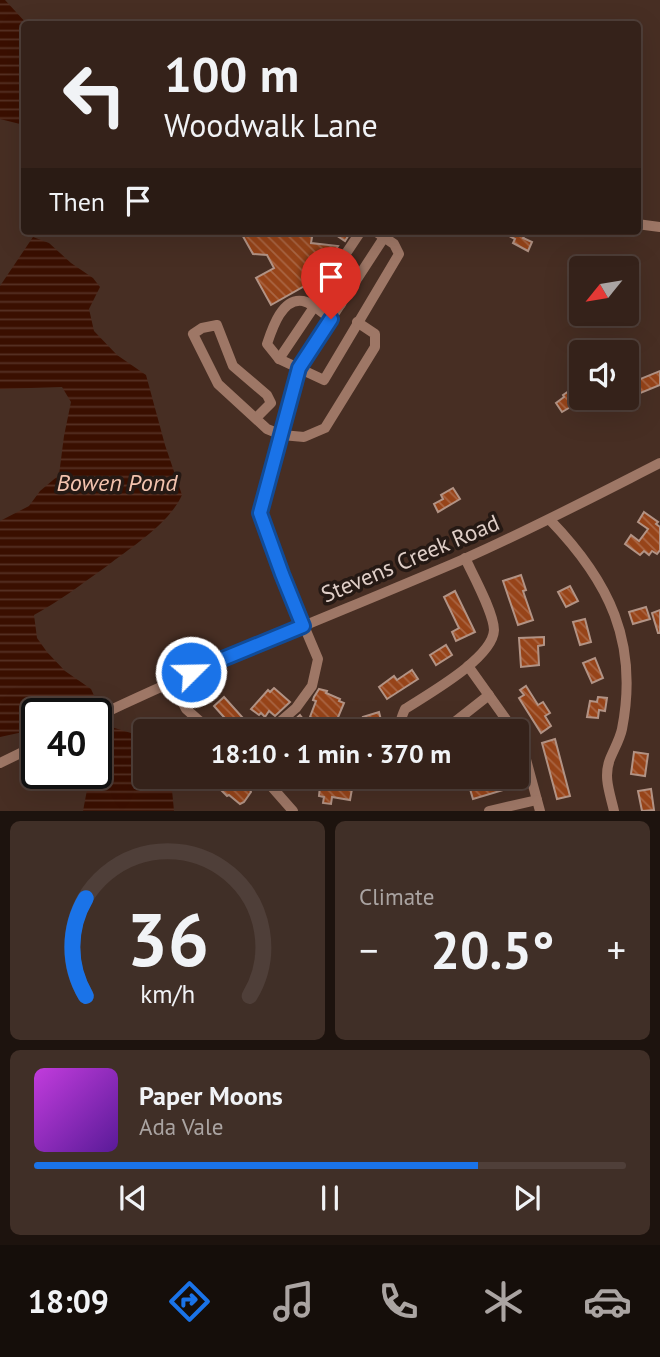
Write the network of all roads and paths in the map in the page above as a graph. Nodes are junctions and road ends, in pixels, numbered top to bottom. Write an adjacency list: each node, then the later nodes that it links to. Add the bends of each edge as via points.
1 (641, 224): 2 (street)
2 (660, 227)
3 (357, 235): 6 (street, via 323,288)
4 (379, 235): 6 (street)
5 (381, 235): 9 (street, via 399,254)
6 (341, 304): 8 (street)
7 (314, 307): 8 (street); 10 (street); 10 (street, via 292,301 285,307 267,344)
8 (331, 319): 11 (street)
9 (357, 322): 11 (street, via 324,380); 13 (street, via 375,334 375,347 325,428 304,437)
10 (279, 359): 11 (street)
11 (299, 368): 13 (street)
12 (256, 418): 12 (street, via 271,403 233,366 217,325 193,334 218,384); 13 (street)
13 (282, 435): 17 (street, via 260,513)
14 (660, 463): 15 (street, Stevens Creek Road)
15 (550, 520): 16 (street, Stevens Creek Road); 34 (street, via 598,580 624,644 627,696 622,733 606,773)
16 (465, 558): 17 (street, Stevens Creek Road); 18 (street, via 494,631 487,649)
17 (303, 626): 19 (street, Stevens Creek Road); 23 (street, via 318,659 312,686)
18 (468, 666): 20 (street); 24 (street, via 405,709)
19 (171, 681): 21 (street, Stevens Creek Road); 22 (street, via 186,709)
20 (489, 695): 25 (street); 26 (street)
21 (112, 709)
22 (197, 719)
23 (283, 719)
24 (401, 719)
25 (459, 719)
26 (507, 719)
27 (21, 753): 28 (street)
28 (0, 763)
29 (529, 767): 31 (street)
30 (274, 789): 32 (street)
31 (539, 805): 33 (street)
32 (293, 811)
33 (489, 811)
34 (614, 811)

